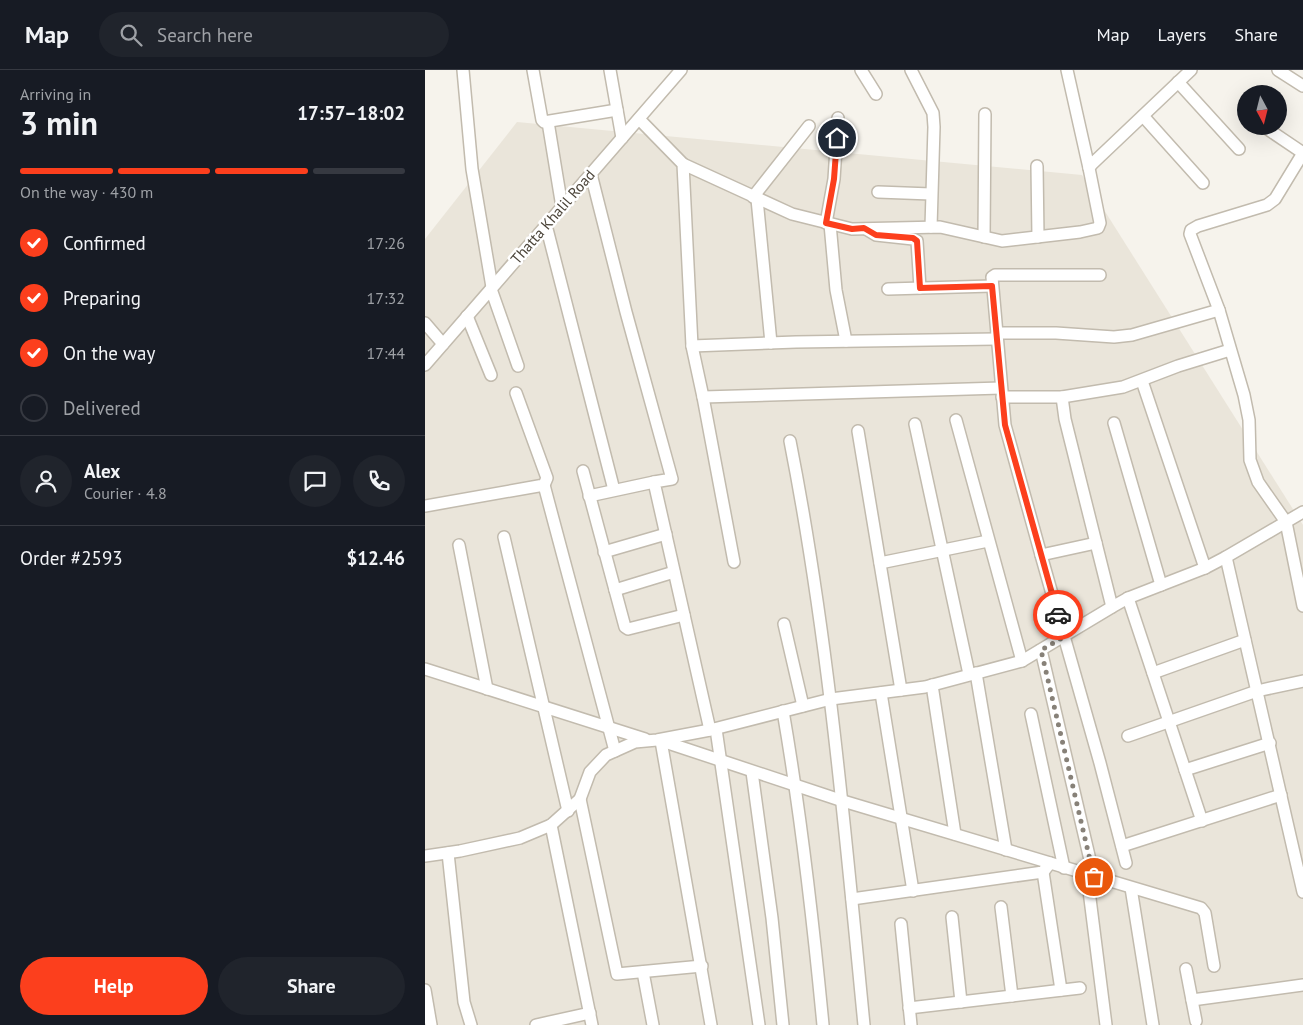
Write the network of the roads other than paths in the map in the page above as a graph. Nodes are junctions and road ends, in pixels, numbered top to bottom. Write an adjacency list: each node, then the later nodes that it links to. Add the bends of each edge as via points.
1 (463, 70): 41 (street, via 472,169)
2 (533, 70): 18 (street, via 542,120)
3 (609, 70): 13 (street)
4 (861, 70): 12 (street)
5 (911, 70): 30 (street, via 933,114)
6 (1067, 70): 26 (street)
7 (1191, 70): 10 (street)
8 (1278, 70): 11 (street)
9 (678, 72): 17 (street, Thatta Khalil Road)
10 (1178, 82): 15 (street); 22 (street)
11 (1303, 86)
12 (876, 94)
13 (617, 110): 18 (street); 21 (street)
14 (985, 114): 37 (street)
15 (1143, 116): 26 (street); 28 (street)
16 (839, 118): 33 (street)
17 (639, 119): 21 (street, Thatta Khalil Road); 24 (street)
18 (548, 122): 32 (street)
19 (809, 126): 31 (street)
20 (1276, 135): 23 (street)
21 (622, 138): 27 (street, Thatta Khalil Road)
22 (1239, 149)
23 (1303, 153): 44 (street, via 1275,198 1267,205 1191,230)
24 (683, 164): 31 (street); 51 (street)
25 (1037, 166): 38 (street)
26 (1089, 168): 38 (street, via 1101,223 1098,228)
27 (591, 174): 32 (street, Thatta Khalil Road); 67 (street, via 672,479)
28 (1203, 183)
29 (878, 192): 30 (street)
30 (931, 194): 35 (street)
31 (755, 198): 33 (street, via 792,214); 49 (street)
32 (562, 207): 34 (street, Thatta Khalil Road)
33 (828, 224): 36 (street); 48 (street)
34 (546, 225): 41 (street, Thatta Khalil Road); 69 (street)
35 (931, 227): 36 (street); 37 (street)
36 (864, 228): 42 (street, via 876,235 917,241)
37 (985, 237): 38 (street, via 1003,241)
38 (1037, 237)
39 (1101, 275): 40 (street, via 995,275)
40 (992, 286): 42 (street); 47 (street)
41 (491, 288): 45 (street, Thatta Khalil Road); 54 (street)
42 (920, 288): 43 (street)
43 (888, 289)
44 (1219, 310): 47 (street, via 1114,338 1056,333); 52 (street)
45 (467, 316): 50 (street, Thatta Khalil Road); 55 (street)
46 (425, 323): 50 (street)
47 (996, 336): 48 (street); 57 (street)
48 (846, 341): 49 (street)
49 (771, 343): 51 (street)
50 (443, 344): 53 (street, Thatta Khalil Road)
51 (692, 346): 59 (street)
52 (1230, 350): 56 (street); 73 (street, via 1249,420 1250,460 1258,482)
53 (425, 365)
54 (518, 366)
55 (491, 375)
56 (1142, 381): 60 (street); 85 (street)
57 (1001, 393): 59 (street); 60 (street); 81 (street, via 1005,425)
58 (516, 394): 68 (street, via 547,478)
59 (703, 397): 83 (street)
60 (1062, 397): 77 (street)
61 (956, 420): 76 (street)
62 (1114, 423): 87 (street)
63 (915, 424): 79 (street)
64 (858, 431): 84 (street)
65 (790, 441): 107 (street)
66 (583, 471): 70 (street)
67 (654, 482): 69 (street); 74 (street)
68 (544, 485): 71 (street); 113 (street)
69 (614, 490): 70 (street)
70 (589, 496): 80 (street)
71 (425, 506)
72 (1303, 512): 73 (street)
73 (1286, 522): 82 (street); 91 (street)
74 (666, 534): 80 (street); 86 (street)
75 (503, 536): 109 (street)
76 (988, 541): 79 (street); 97 (street)
77 (1096, 543): 81 (street); 90 (street)
78 (459, 545): 103 (street)
79 (942, 550): 84 (street); 99 (street)
80 (604, 552): 88 (street)
81 (1041, 554): 94 (street)
82 (1226, 557): 85 (street); 95 (street)
83 (734, 562)
84 (880, 563): 104 (street)
85 (1205, 568): 87 (street)
86 (675, 572): 88 (street); 92 (street)
87 (1161, 585): 89 (street)
88 (615, 590): 92 (street, via 627,629)
89 (1129, 598): 90 (street); 100 (street)
90 (1113, 606): 94 (street)
91 (1303, 606)
92 (684, 615): 114 (street)
93 (784, 624): 108 (street)
94 (1064, 637): 96 (street); 131 (street)
95 (1245, 640): 100 (street); 105 (street)
96 (1041, 650): 97 (street); 138 (street)
97 (1022, 661): 99 (street)
98 (425, 669): 103 (street)
99 (972, 673): 102 (street); 132 (street)
100 (1153, 673): 112 (street)
101 (1303, 681): 105 (street)
102 (932, 685): 104 (street); 130 (street)
103 (487, 689): 109 (street)
104 (901, 690): 106 (street)
105 (1257, 691): 112 (street); 117 (street)
106 (881, 693): 107 (street); 127 (street)
107 (831, 699): 108 (street); 125 (street)
108 (803, 706): 110 (street)
109 (543, 707): 113 (street); 126 (street)
110 (783, 711): 114 (street); 122 (street)
111 (1031, 714): 137 (street)
112 (1169, 721): 115 (street); 120 (street)
113 (608, 728): 116 (street); 118 (street)
114 (713, 729): 116 (street); 119 (street)
115 (1128, 736)
116 (655, 740): 118 (street, via 635,742); 119 (street); 146 (street)
117 (1270, 743): 120 (street); 123 (street)
118 (615, 751): 124 (street, via 606,755 590,772)
119 (721, 761): 121 (street); 166 (street)
120 (1185, 770): 128 (street)
121 (752, 772): 122 (street); 167 (street)
122 (796, 786): 125 (street); 168 (street)
123 (1281, 795): 128 (street); 141 (street)
124 (580, 799): 126 (street); 149 (street, via 615,971 617,974)
125 (843, 801): 127 (street); 142 (street)
126 (568, 811): 129 (street)
127 (902, 818): 130 (street); 140 (street)
128 (1202, 821): 131 (street)
129 (551, 825): 133 (street, via 520,838); 158 (street)
130 (955, 834): 132 (street)
131 (1122, 846): 135 (street)
132 (1006, 850): 136 (street)
133 (448, 853): 134 (street); 161 (street, via 464,1002)
134 (425, 856)
135 (1126, 863)
136 (1046, 867): 137 (street); 140 (street); 153 (street)
137 (1064, 868): 138 (street)
138 (1090, 876): 139 (street); 171 (street)
139 (1131, 888): 147 (street, via 1201,908 1205,913); 172 (street)
140 (913, 890): 142 (street)
141 (1303, 892)
142 (852, 900): 169 (street)
143 (1001, 908): 154 (street)
144 (952, 917): 156 (street)
145 (901, 924): 157 (street)
146 (702, 966): 149 (street); 165 (street)
147 (1214, 966)
148 (1187, 969): 155 (street)
149 (643, 972): 164 (street)
150 (1303, 985): 155 (street)
151 (1080, 988): 153 (street)
152 (425, 990): 160 (street)
153 (1061, 990): 154 (street)
154 (1012, 996): 156 (street)
155 (1192, 1000): 159 (street)
156 (961, 1002): 157 (street)
157 (909, 1008): 170 (street)
158 (590, 1013): 162 (street); 163 (street)
159 (1196, 1021)
160 (431, 1025)
161 (471, 1025)
162 (536, 1025)
163 (592, 1025)
164 (653, 1025)
165 (711, 1025)
166 (759, 1025)
167 (783, 1025)
168 (823, 1025)
169 (864, 1025)
170 (911, 1025)
171 (1106, 1025)
172 (1153, 1025)

